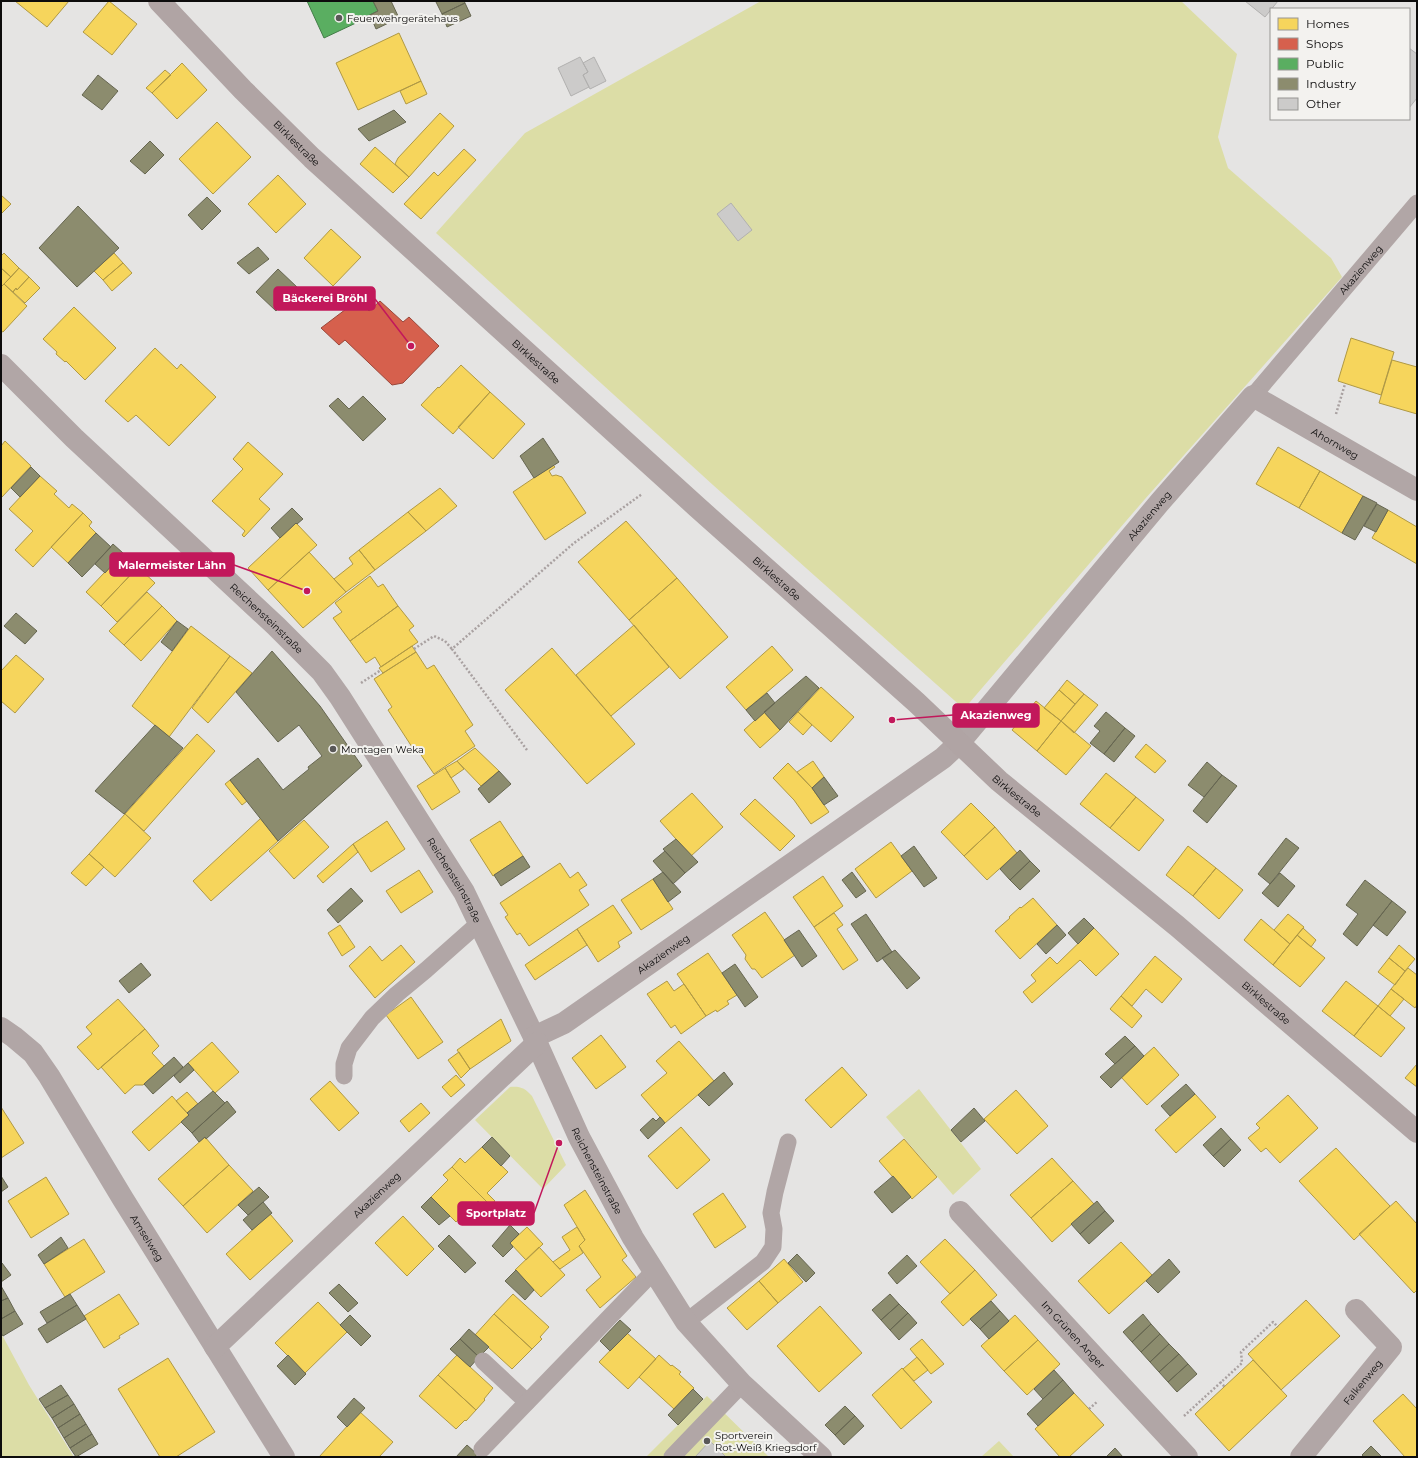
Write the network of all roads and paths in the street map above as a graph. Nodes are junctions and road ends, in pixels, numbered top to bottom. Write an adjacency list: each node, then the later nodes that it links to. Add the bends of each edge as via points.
1 (159, 1): 5 (street, Birklestraße, via 312,158)
2 (1415, 205): 4 (lane, Akazienweg)
3 (1, 365): 11 (street, Reichensteinstraße, via 74,438 322,672 464,892)
4 (1253, 396): 6 (street, Ahornweg); 9 (street, Akazienweg, via 1160,502)
5 (665, 476): 8 (path, via 574,543); 9 (street, Birklestraße)
6 (1417, 490)
7 (414, 649): 8 (path, via 434,636)
8 (452, 649): 10 (path)
9 (959, 743): 13 (street, Akazienweg, via 943,758 564,1023); 15 (street, Birklestraße, via 999,781 1177,926)
10 (527, 750)
11 (479, 923): 13 (street, Reichensteinstraße); 14 (lane, via 372,1018 349,1048 344,1064)
12 (1, 1028): 22 (street, Amselweg, via 33,1053)
13 (535, 1040): 18 (street, Reichensteinstraße, via 579,1137 633,1238); 22 (street, Akazienweg)
14 (344, 1076)
15 (1417, 1132)
16 (788, 1142): 20 (lane, via 774,1192 771,1214 774,1229 773,1247 763,1262)
17 (960, 1212): 28 (street, Im Grünen Anger)
18 (654, 1271): 20 (street, Reichensteinstraße); 27 (lane)
19 (1356, 1310): 34 (street, Falkenweg, via 1391,1347)
20 (686, 1322): 25 (street, Reichensteinstraße)
21 (1278, 1327): 24 (path, via 1273,1322 1241,1352 1242,1363)
22 (215, 1347): 30 (street, Amselweg)
23 (483, 1361): 27 (lane)
24 (1220, 1382): 26 (path); 28 (path)
25 (742, 1384): 31 (lane); 32 (street, Reichensteinstraße)
26 (1225, 1387)
27 (527, 1402): 29 (lane)
28 (1164, 1433): 33 (street, Im Grünen Anger)
29 (482, 1449)
30 (284, 1457)
31 (672, 1457)
32 (821, 1457)
33 (1187, 1457)
34 (1301, 1457)

